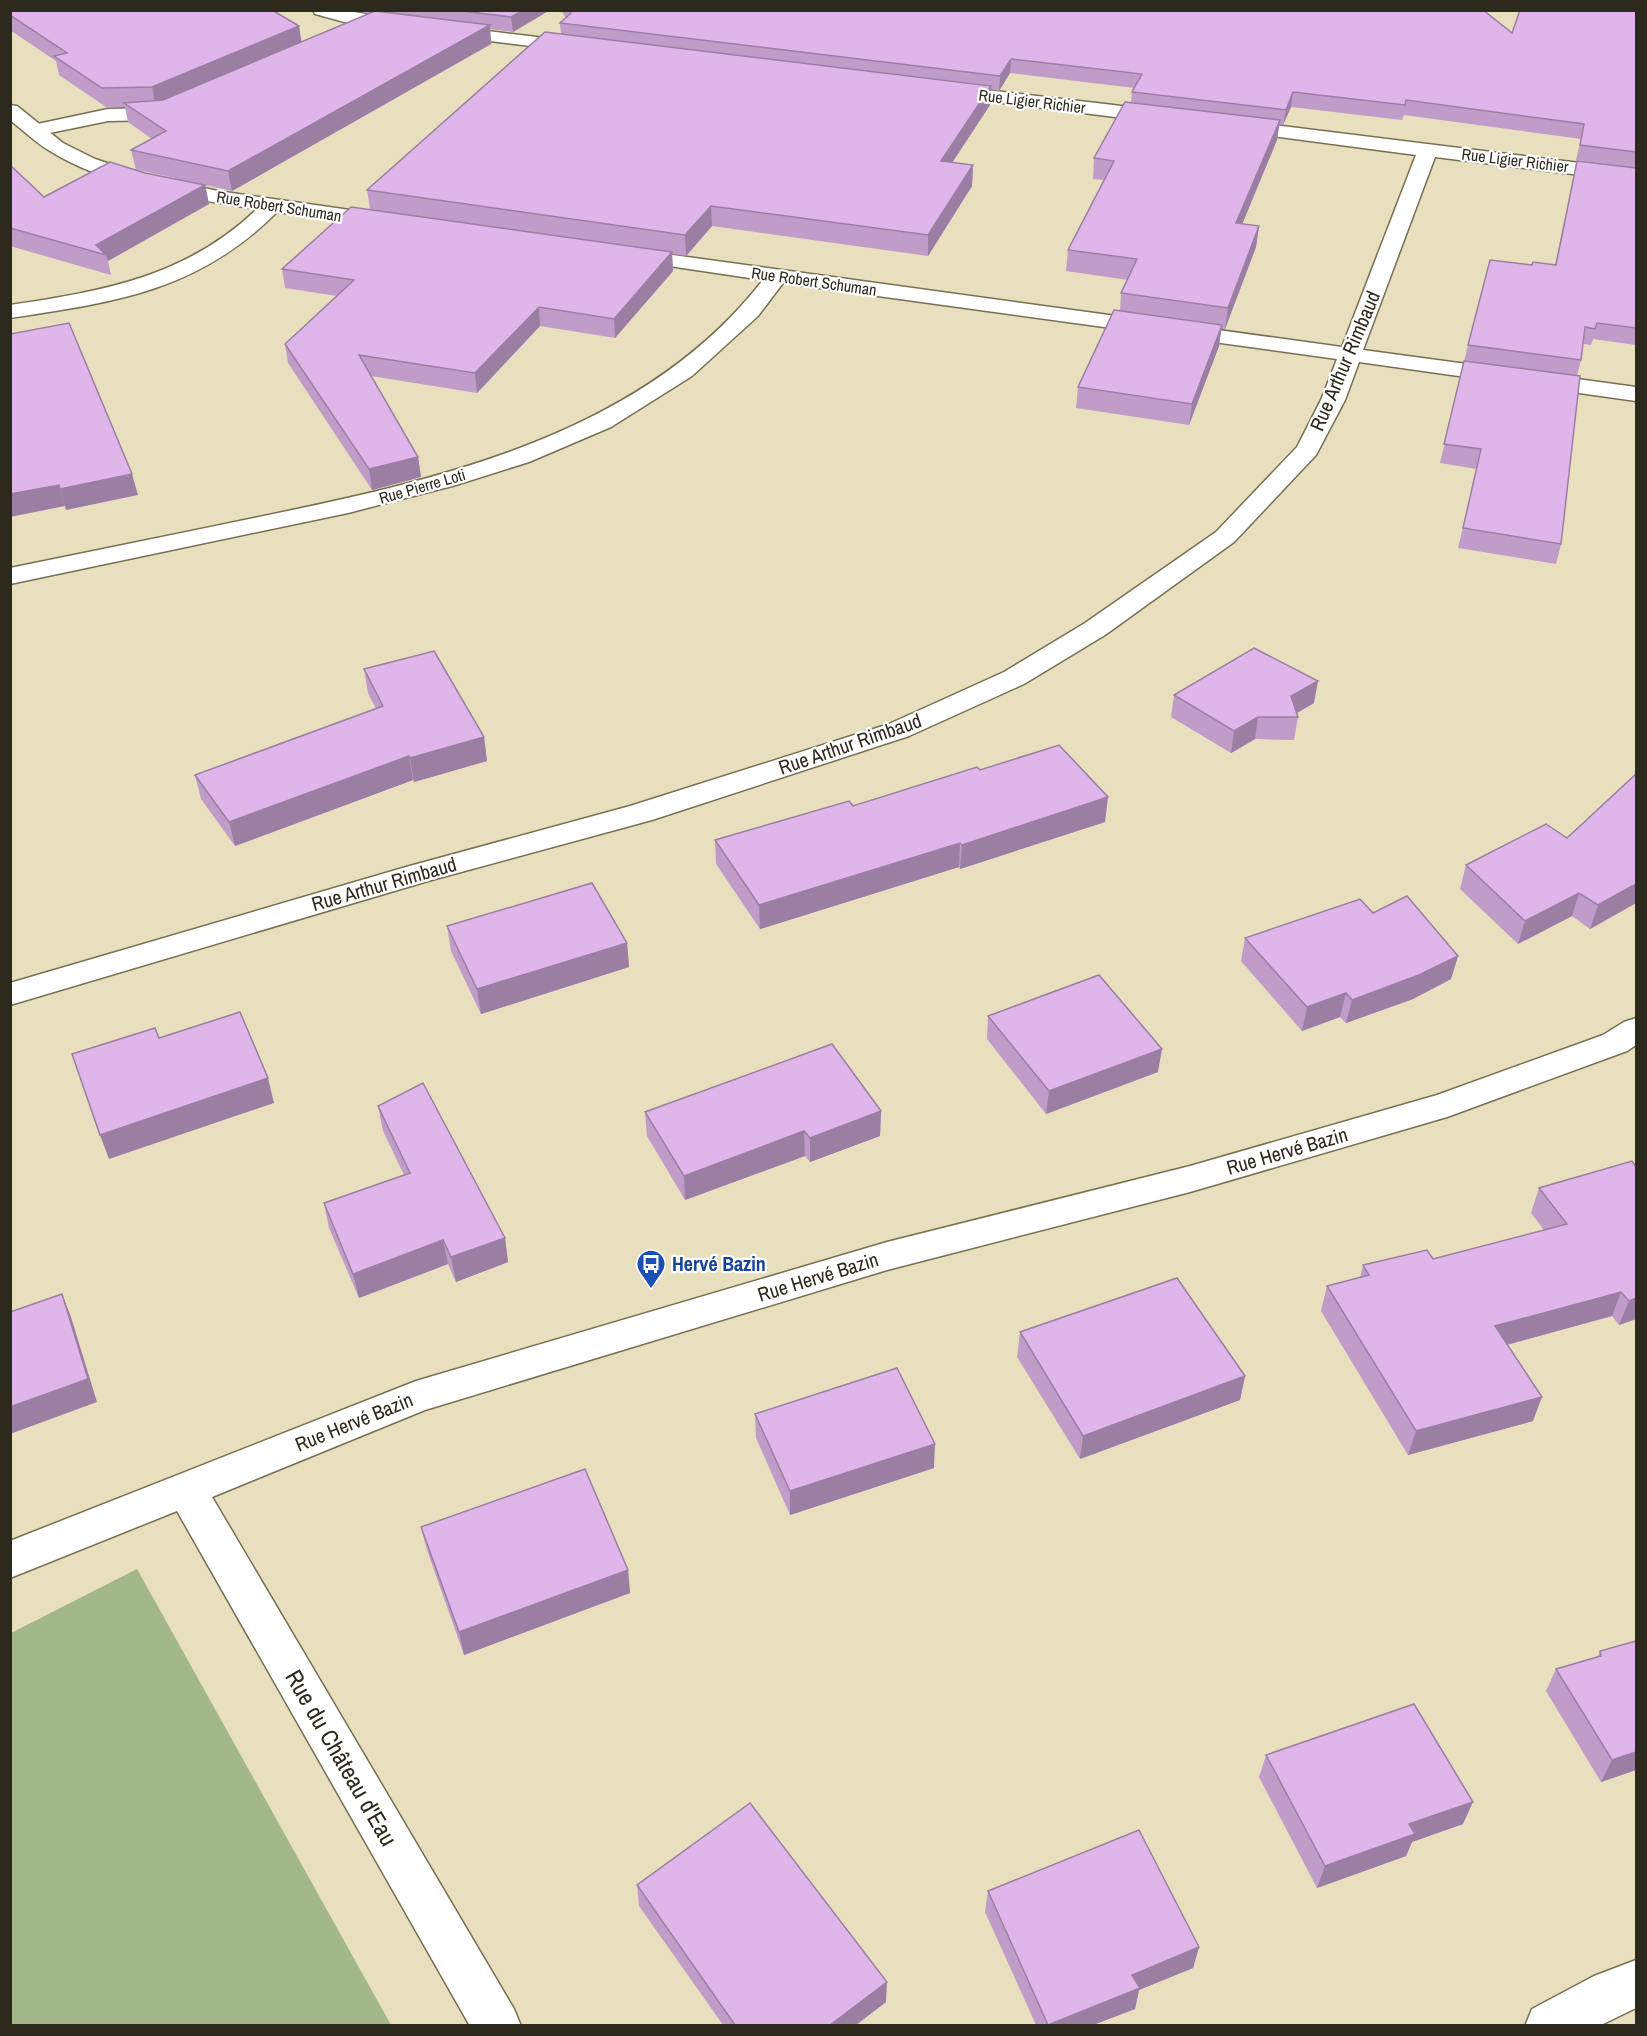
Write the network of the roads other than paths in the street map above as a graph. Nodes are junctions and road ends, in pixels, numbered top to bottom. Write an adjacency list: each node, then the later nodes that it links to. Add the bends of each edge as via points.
1 (321, 10): 2 (street)
2 (374, 22): 3 (street); 4 (street)
3 (342, 36)
4 (597, 49)
5 (927, 89): 8 (street, Rue Ligier Richier)
6 (192, 100): 10 (street, via 159,114 108,115)
7 (10, 110): 10 (street, Rue Robert Schuman)
8 (1186, 120)
9 (1209, 123): 11 (street, Rue Ligier Richier)
10 (35, 130): 13 (street, Rue Robert Schuman, via 56,147 88,163 135,179)
11 (1428, 149): 12 (street, Rue Ligier Richier); 18 (street, Rue Arthur Rimbaud)
12 (1636, 176)
13 (272, 205): 14 (street, Rue Robert Schuman); 17 (street, via 234,240 179,273 106,296)
14 (402, 223)
15 (610, 252): 16 (street, Rue Robert Schuman)
16 (776, 277): 18 (street, Rue Robert Schuman); 20 (street, Rue Pierre Loti, via 750,311 684,371 603,422 520,457 348,507)
17 (10, 312)
18 (1350, 353): 19 (street, Rue Robert Schuman); 21 (street, Rue Arthur Rimbaud, via 1334,400 1307,450 1225,537 1095,629 1014,678 899,730 641,813 417,874)
19 (1636, 394)
20 (10, 576)
21 (10, 994)
22 (1636, 1030): 23 (street, Rue Hervé Bazin, via 1615,1043 1447,1105 1191,1179 887,1256 416,1397)
23 (186, 1490): 24 (street, Rue Hervé Bazin); 26 (street, Rue du Château d'Eau)
24 (10, 1560)
25 (1636, 1984): 27 (street)
26 (497, 2025)
27 (1549, 2025)

